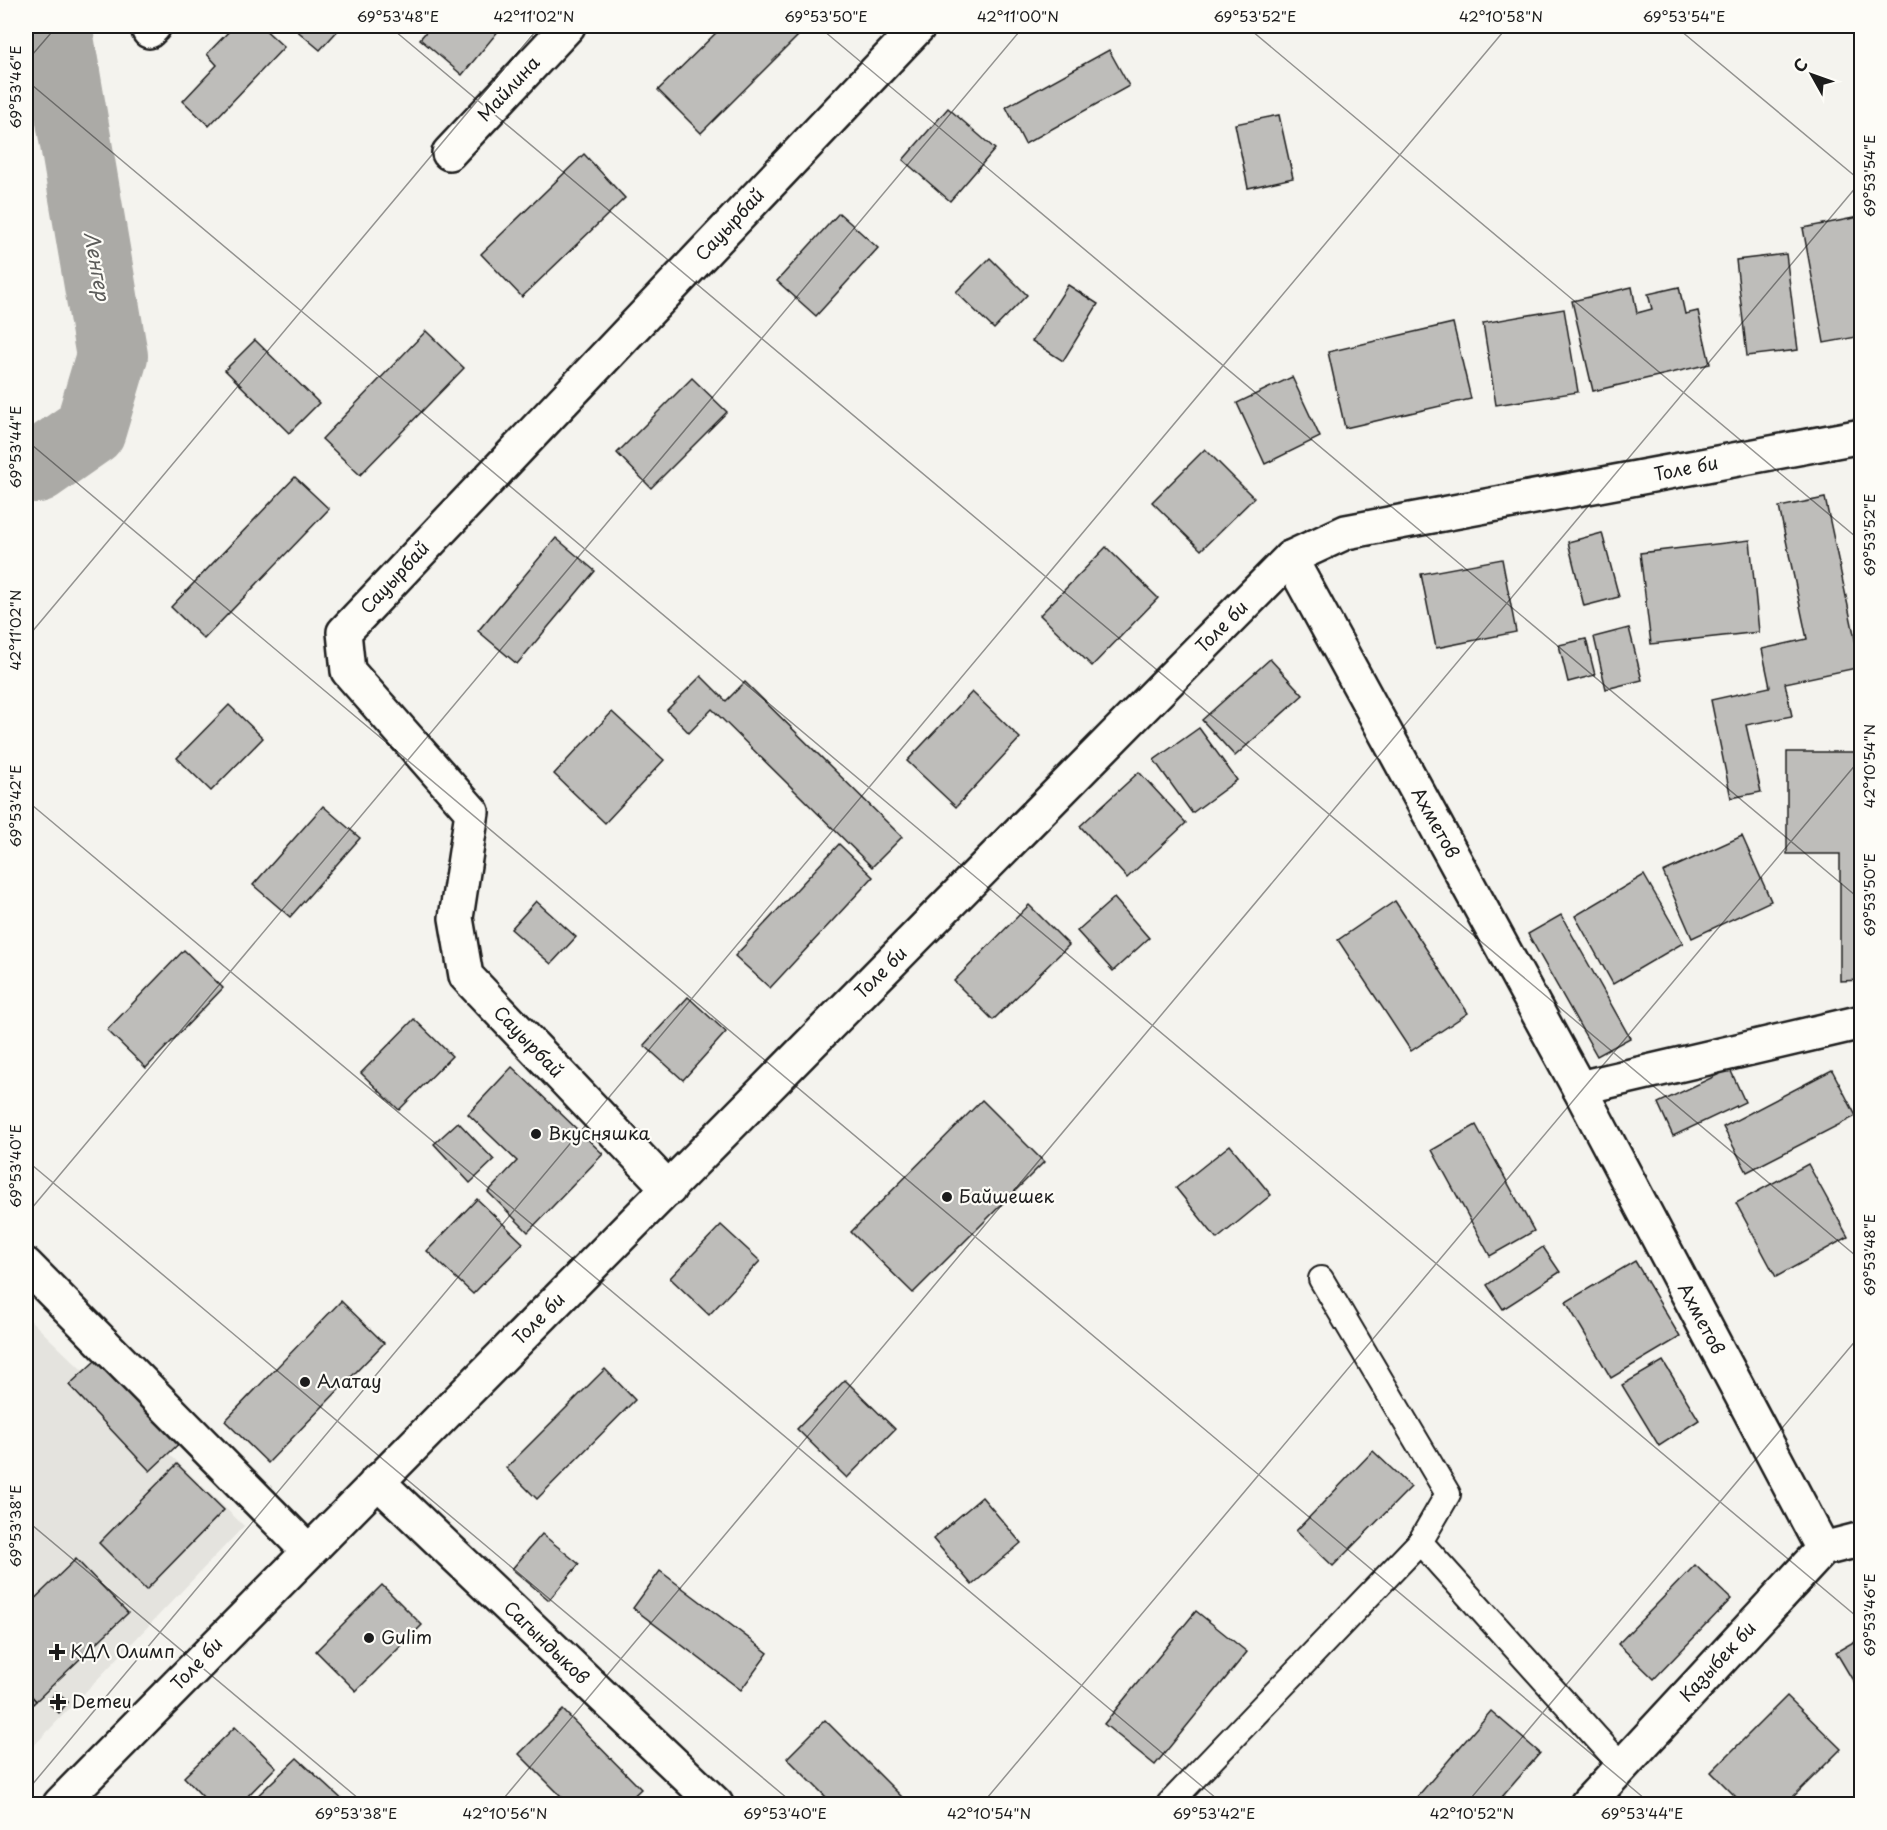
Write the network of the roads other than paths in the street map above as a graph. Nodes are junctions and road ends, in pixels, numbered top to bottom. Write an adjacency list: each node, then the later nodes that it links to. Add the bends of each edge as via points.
1 (568, 26): 3 (street, Майлина)
2 (919, 26): 8 (street, Сауырбай, via 344,632 348,671 472,812 456,918 466,976)
3 (449, 153)
4 (1862, 436): 5 (street, Толе би, via 1346,532)
5 (1290, 558): 7 (street, Ахметов); 8 (street, Толе би)
6 (1862, 1022): 7 (street)
7 (1579, 1088): 14 (street, Ахметов)
8 (669, 1189): 11 (street, Толе би)
9 (26, 1265): 15 (street)
10 (1322, 1279): 13 (lane, via 1448,1494)
11 (377, 1481): 15 (street, Толе би); 18 (street, Сагындыков)
12 (1862, 1539): 14 (street)
13 (1420, 1542): 16 (lane); 19 (lane)
14 (1823, 1549): 16 (street, Казыбек би)
15 (308, 1551): 17 (street, Толе би)
16 (1622, 1766): 20 (street, Казыбек би)
17 (60, 1804)
18 (716, 1804)
19 (1169, 1804)
20 (1587, 1804)

